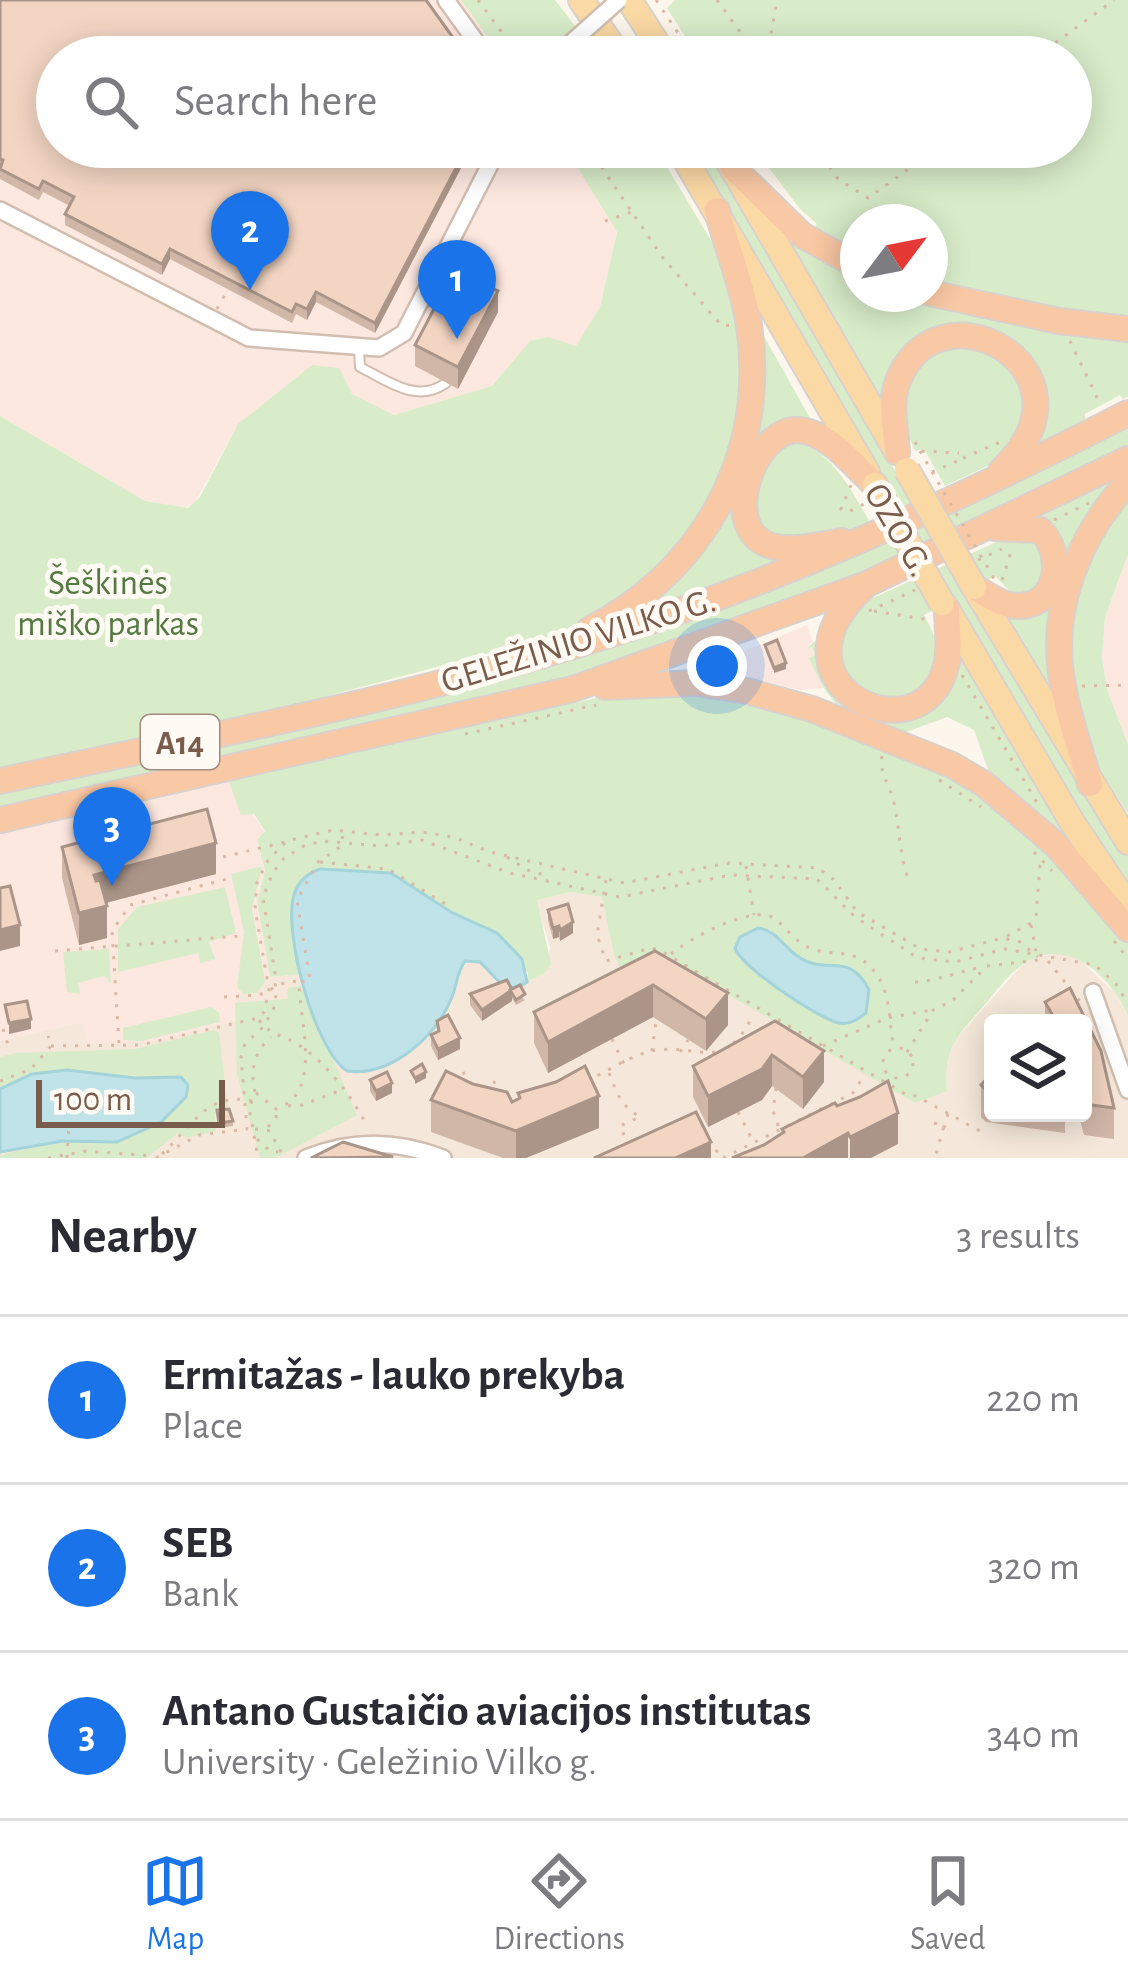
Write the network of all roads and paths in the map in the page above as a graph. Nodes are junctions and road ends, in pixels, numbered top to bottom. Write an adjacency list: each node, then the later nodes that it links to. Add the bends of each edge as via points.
1 (446, 0): 10 (street)
2 (478, 0): 11 (path)
3 (581, 0): 13 (main road)
4 (619, 0): 12 (street, bridge)
5 (629, 0): 14 (main road)
6 (656, 0): 15 (path)
7 (717, 0): 16 (path)
8 (777, 0): 17 (path)
9 (1114, 0): 18 (path)
10 (472, 36)
11 (505, 36)
12 (579, 36)
13 (606, 36)
14 (652, 36)
15 (680, 36)
16 (743, 36)
17 (771, 36)
18 (1065, 36)
19 (488, 168): 36 (street, via 404,332 388,346)
20 (603, 168): 28 (path)
21 (691, 168): 27 (main road, OZO G.)
22 (733, 168): 40 (main road, OZO G.)
23 (737, 168): 30 (highway, via 802,235)
24 (830, 168): 25 (path, via 868,199)
25 (910, 168)
26 (0, 210): 33 (street)
27 (717, 210): 42 (main road, OZO G.); 54 (highway, via 752,349 752,399 736,472 714,519 669,574)
28 (633, 211): 29 (path); 34 (path)
29 (605, 221)
30 (840, 256)
31 (227, 290): 33 (path)
32 (948, 297): 35 (highway)
33 (212, 320): 36 (street, via 249,338)
34 (722, 326)
35 (1128, 329)
36 (358, 347): 37 (lane, via 360,367 415,393)
37 (446, 382)
38 (1128, 413): 43 (highway, GELEŽINIO VILKO G. / A14)
39 (959, 453): 40 (path)
40 (908, 458): 43 (highway, via 894,398 907,365 945,337 992,340 1019,359 1036,403 1022,449); 51 (main road, OZO G., bridge); 51 (path, bridge)
41 (1128, 459): 46 (highway, GELEŽINIO VILKO G. / A14)
42 (864, 484): 45 (path); 48 (highway, via 816,435 787,431 766,444 742,509 754,537 780,548); 53 (main road, OZO G., bridge)
43 (986, 486): 48 (highway, GELEŽINIO VILKO G. / A14)
44 (1120, 492): 47 (path); 64 (highway, via 1083,548 1060,624 1060,671)
45 (841, 508)
46 (987, 528): 47 (highway); 50 (highway, GELEŽINIO VILKO G. / A14)
47 (1036, 529): 51 (highway, via 1057,560 1044,596 1012,606)
48 (874, 536): 54 (highway, GELEŽINIO VILKO G. / A14)
49 (1012, 550): 51 (path)
50 (867, 584): 55 (highway, via 828,642 831,668 847,694 874,709 915,704 939,682); 58 (highway, GELEŽINIO VILKO G. / A14)
51 (990, 585): 64 (main road, OZO G.)
52 (872, 610): 53 (path)
53 (940, 611): 55 (highway); 84 (main road, OZO G.)
54 (546, 652): 63 (highway, GELEŽINIO VILKO G. / A14, via 359,703)
55 (949, 652): 65 (path)
56 (1128, 685): 57 (path)
57 (1080, 686)
58 (573, 689): 61 (highway, via 718,685); 67 (highway, GELEŽINIO VILKO G. / A14)
59 (614, 703): 60 (path)
60 (468, 733)
61 (887, 739): 82 (path, via 880,766); 89 (highway, via 952,765 1025,817)
62 (926, 772): 66 (path)
63 (0, 782)
64 (1090, 784): 70 (main road, OZO G.)
65 (1043, 814)
66 (992, 815)
67 (0, 820)
68 (344, 831): 69 (path); 71 (path); 74 (path, via 422,832)
69 (287, 841): 73 (path); 102 (path, via 268,860 256,891)
70 (1128, 842)
71 (342, 843): 75 (path); 79 (path, via 422,840); 101 (path, via 294,851 266,885)
72 (1030, 848): 88 (path, via 1043,861)
73 (223, 856)
74 (505, 856): 77 (path); 79 (path)
75 (318, 862): 85 (path, via 388,869); 99 (path, via 297,900 310,980)
76 (746, 864): 78 (path); 81 (path); 87 (path, via 818,868)
77 (546, 865): 79 (path); 81 (path)
78 (747, 874): 83 (path, via 634,897); 86 (path); 87 (path, via 817,879)
79 (544, 878): 83 (path)
80 (227, 879): 92 (path, via 130,905 112,931)
81 (607, 879): 83 (path)
82 (909, 881)
83 (603, 893): 95 (path, via 597,935 606,961 651,948)
84 (1128, 906)
85 (452, 908)
86 (754, 915): 95 (path, via 695,935); 109 (path, via 770,916 811,949 863,961 881,982)
87 (866, 920): 91 (path, via 940,953); 94 (path, via 925,961 1004,950)
88 (1031, 923): 91 (path); 94 (path)
89 (1128, 929)
90 (239, 937): 92 (path)
91 (1003, 938): 94 (path)
92 (112, 946): 93 (path); 118 (path)
93 (55, 951)
94 (1038, 955): 96 (path); 98 (path)
95 (669, 956): 97 (path); 120 (path)
96 (1047, 959): 103 (path); 105 (path, via 1095,964)
97 (663, 965)
98 (987, 966): 100 (path); 106 (path)
99 (299, 982): 101 (path); 121 (path)
100 (915, 982)
101 (277, 986): 102 (path); 111 (path)
102 (269, 990): 104 (path); 108 (path)
103 (1086, 996): 138 (street)
104 (224, 997)
105 (1128, 1004)
106 (933, 1010): 109 (path); 125 (path)
107 (753, 1015): 124 (path, via 718,1052)
108 (258, 1018): 111 (path); 118 (path)
109 (887, 1018): 120 (path); 122 (path)
110 (657, 1019): 123 (path)
111 (264, 1026): 114 (path); 144 (path, via 245,1043)
112 (3, 1029): 117 (path)
113 (48, 1036): 119 (path)
114 (273, 1036): 121 (path); 139 (path, via 253,1065)
115 (612, 1039): 126 (path)
116 (688, 1040): 124 (path)
117 (8, 1045)
118 (119, 1045): 119 (path)
119 (51, 1046): 133 (path, via 31,1069)
120 (823, 1046): 130 (path)
121 (303, 1048): 137 (path); 146 (path, via 305,1076)
122 (894, 1049): 125 (path); 127 (path)
123 (652, 1051): 124 (path); 126 (path)
124 (680, 1052)
125 (908, 1052): 131 (path, via 912,1069)
126 (624, 1064): 128 (path)
127 (883, 1064): 130 (path); 131 (path)
128 (609, 1071): 134 (path); 165 (path, via 624,1107 640,1117 620,1126)
129 (463, 1072): 135 (path, via 473,1092 494,1082)
130 (868, 1072): 141 (path)
131 (902, 1078): 141 (path)
132 (862, 1079): 152 (path, via 853,1093)
133 (0, 1081)
134 (582, 1083)
135 (497, 1088): 140 (path); 143 (path)
136 (776, 1088): 158 (path)
137 (345, 1089): 146 (path); 151 (path)
138 (1128, 1090)
139 (256, 1093): 145 (path); 148 (path)
140 (484, 1094)
141 (907, 1096): 142 (path)
142 (916, 1096): 147 (path); 150 (path)
143 (509, 1097)
144 (242, 1099): 145 (path); 157 (path); 169 (path, via 207,1107)
145 (252, 1101): 157 (path)
146 (286, 1106): 148 (path)
147 (910, 1108)
148 (276, 1109): 156 (path)
149 (737, 1111): 164 (path)
150 (949, 1114): 155 (path); 159 (path)
151 (364, 1120)
152 (798, 1120): 158 (path); 162 (path)
153 (934, 1123): 155 (path)
154 (80, 1126): 168 (path, via 69,1125)
155 (944, 1126): 161 (path); 176 (path)
156 (266, 1128): 157 (path); 167 (path)
157 (251, 1129): 163 (path); 169 (path, via 199,1135)
158 (779, 1130): 164 (path)
159 (980, 1131)
160 (705, 1133): 174 (path)
161 (951, 1133)
162 (804, 1135)
163 (256, 1138): 167 (path); 171 (path)
164 (754, 1143): 166 (path)
165 (629, 1146)
166 (744, 1148): 174 (path); 175 (path)
167 (282, 1155)
168 (67, 1156): 169 (path); 170 (path)
169 (157, 1157)
170 (48, 1158)
171 (258, 1158)
172 (306, 1158): 173 (street, via 381,1144)
173 (443, 1158)
174 (722, 1158)
175 (749, 1158)
176 (935, 1158)

